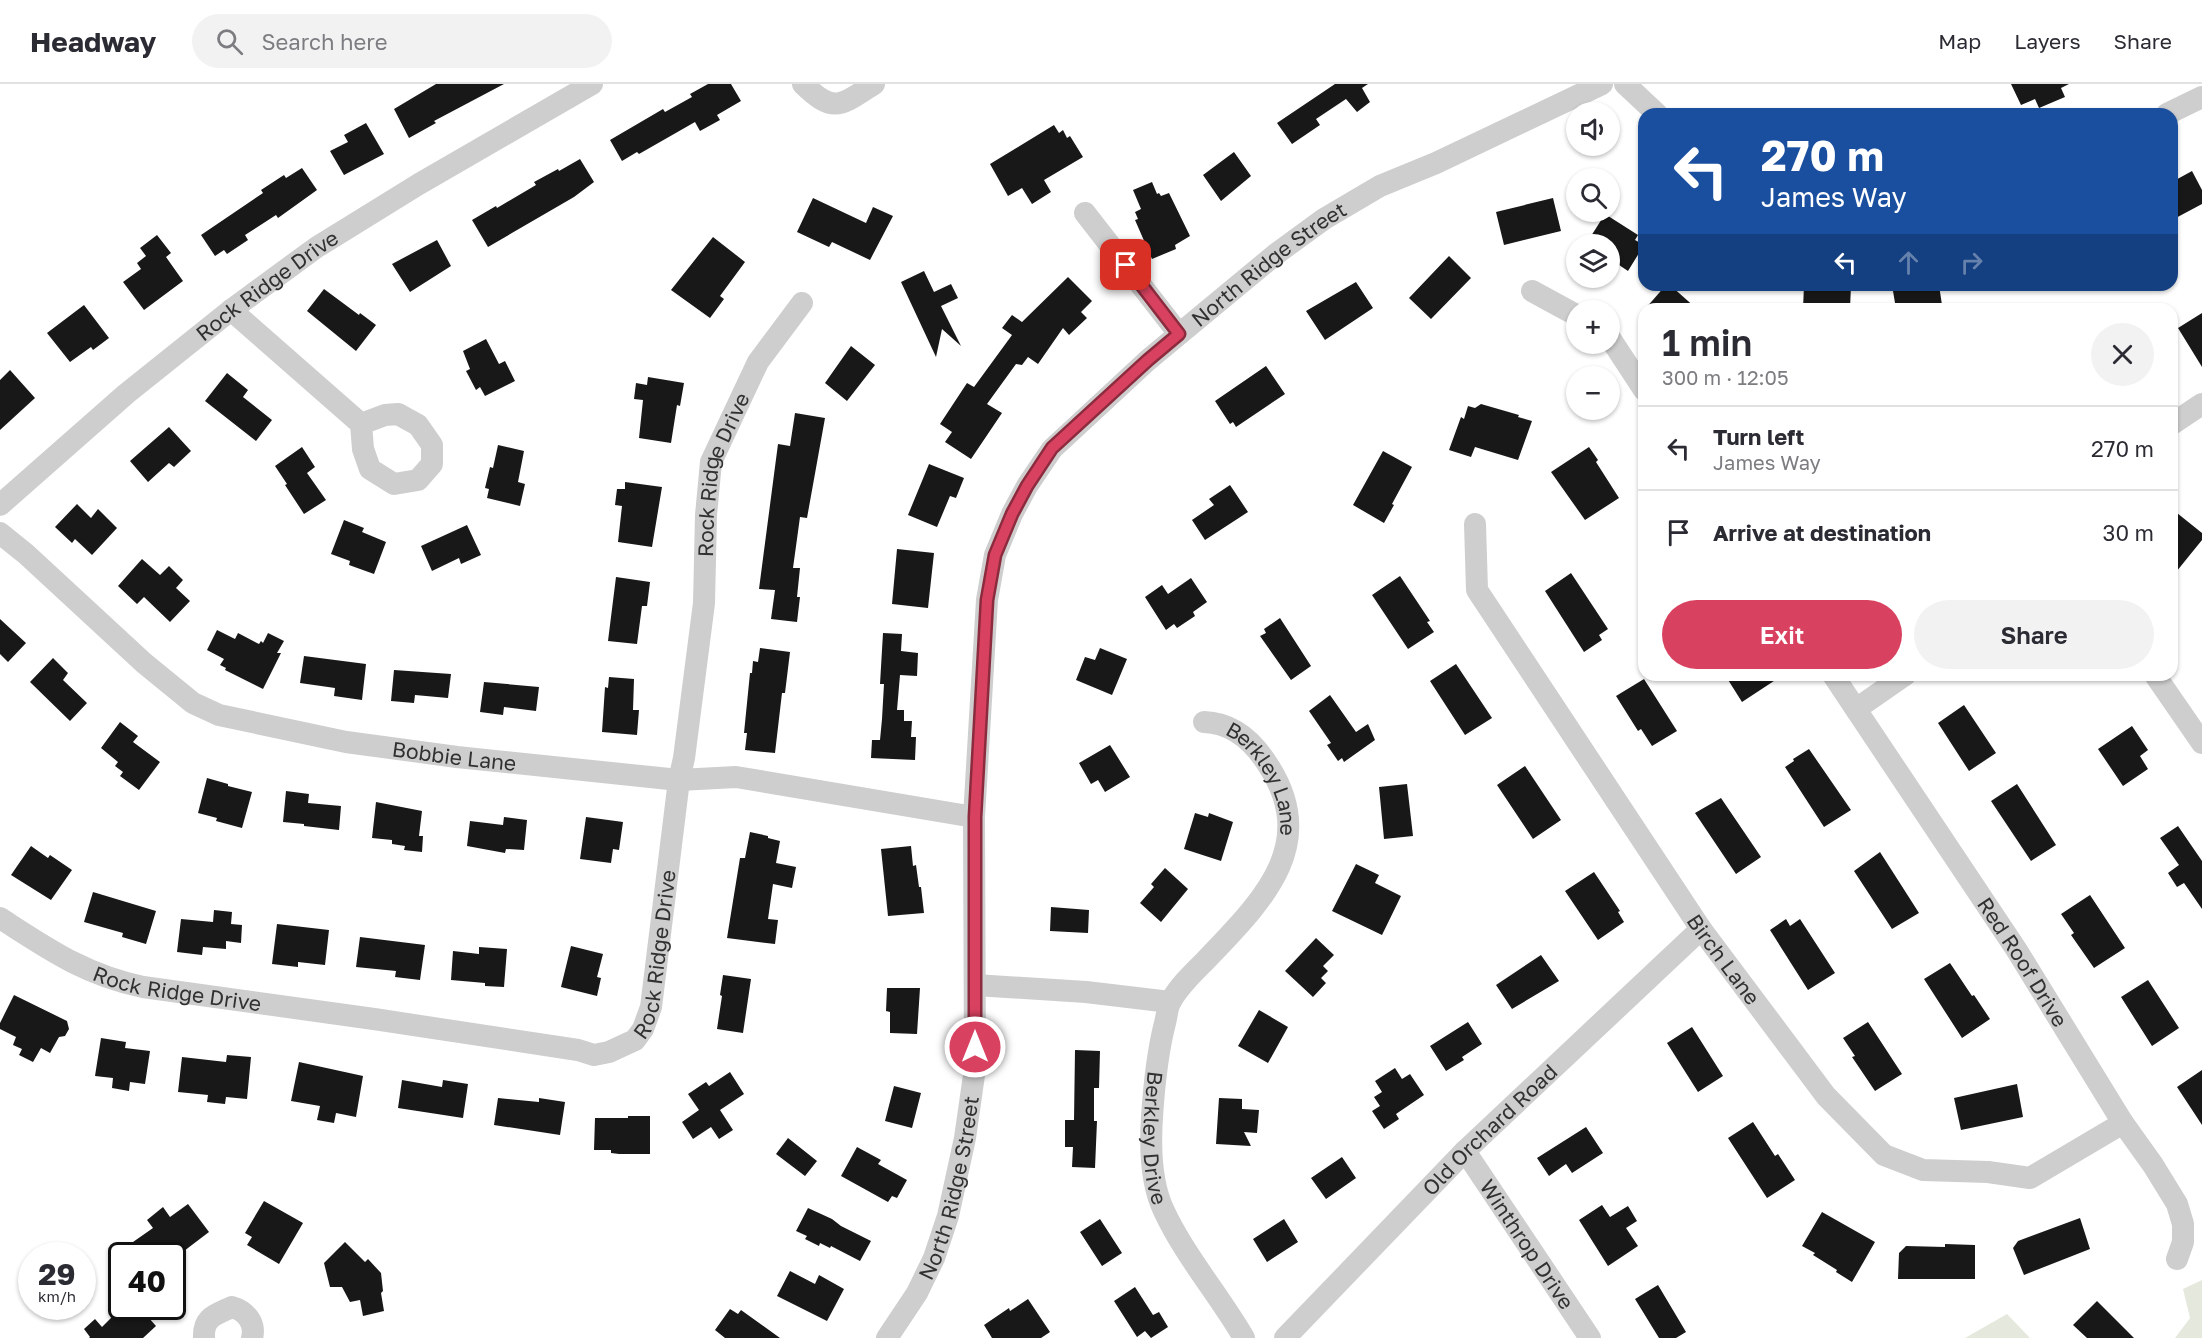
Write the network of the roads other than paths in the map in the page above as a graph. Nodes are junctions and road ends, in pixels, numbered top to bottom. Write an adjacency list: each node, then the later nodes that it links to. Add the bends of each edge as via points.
1 (592, 84): 12 (street, Rock Ridge Drive, via 317,247)
2 (803, 84): 3 (street, via 818,98 836,104)
3 (874, 84)
4 (1602, 84): 14 (street, North Ridge Street, via 1380,186 1276,254)
5 (1625, 84): 7 (street)
6 (2202, 97): 8 (street)
7 (1651, 108)
8 (2178, 109)
9 (1085, 213): 14 (street)
10 (1532, 291): 13 (street)
11 (802, 303): 29 (street, Rock Ridge Drive, via 758,362 711,462 705,603)
12 (231, 310): 19 (street); 20 (street, Rock Ridge Drive, via 126,394)
13 (1566, 310)
14 (1179, 334): 30 (street, North Ridge Street, via 1052,448 1012,514 995,555 987,600)
15 (1620, 353): 16 (street)
16 (1638, 381)
17 (2202, 404): 18 (street)
18 (2178, 419)
19 (361, 424)
20 (0, 505)
21 (1475, 524): 32 (street, Birch Lane, via 1477,590)
22 (0, 533): 29 (street, Bobbie Lane, via 152,669 193,703 219,715 346,742)
23 (1837, 681): 26 (street, Red Roof Drive)
24 (1896, 681): 26 (street)
25 (2159, 681): 28 (street)
26 (1856, 709): 35 (street, Red Roof Drive, via 2016,949)
27 (1204, 722): 34 (street, Berkley Lane, via 1219,722 1257,748 1279,781 1287,812 1288,840 1280,870 1254,909)
28 (2202, 743)
29 (679, 780): 30 (street, Bobbie Lane, via 736,777); 31 (street, Rock Ridge Drive, via 651,1007 635,1040 609,1052 594,1055 112,981 61,958)
30 (975, 817): 33 (street, North Ridge Street)
31 (0, 918)
32 (1701, 929): 35 (street, Birch Lane, via 1826,1096 1884,1155 1923,1170 2030,1178); 36 (street, Old Orchard Road)
33 (975, 985): 34 (street); 40 (street, North Ridge Street, via 975,1068 948,1216 934,1258)
34 (1170, 1002): 41 (street, Berkley Drive, via 1159,1045 1152,1119 1153,1172 1163,1210)
35 (2123, 1123): 37 (street, Red Roof Drive, via 2177,1204 2183,1242)
36 (1465, 1151): 42 (street, Old Orchard Road); 43 (street, Winthrop Drive)
37 (2177, 1259)
38 (204, 1338): 39 (street, via 204,1326 211,1316 232,1307 241,1310 252,1323)
39 (252, 1338)
40 (887, 1338)
41 (1244, 1338)
42 (1285, 1338)
43 (1590, 1338)

